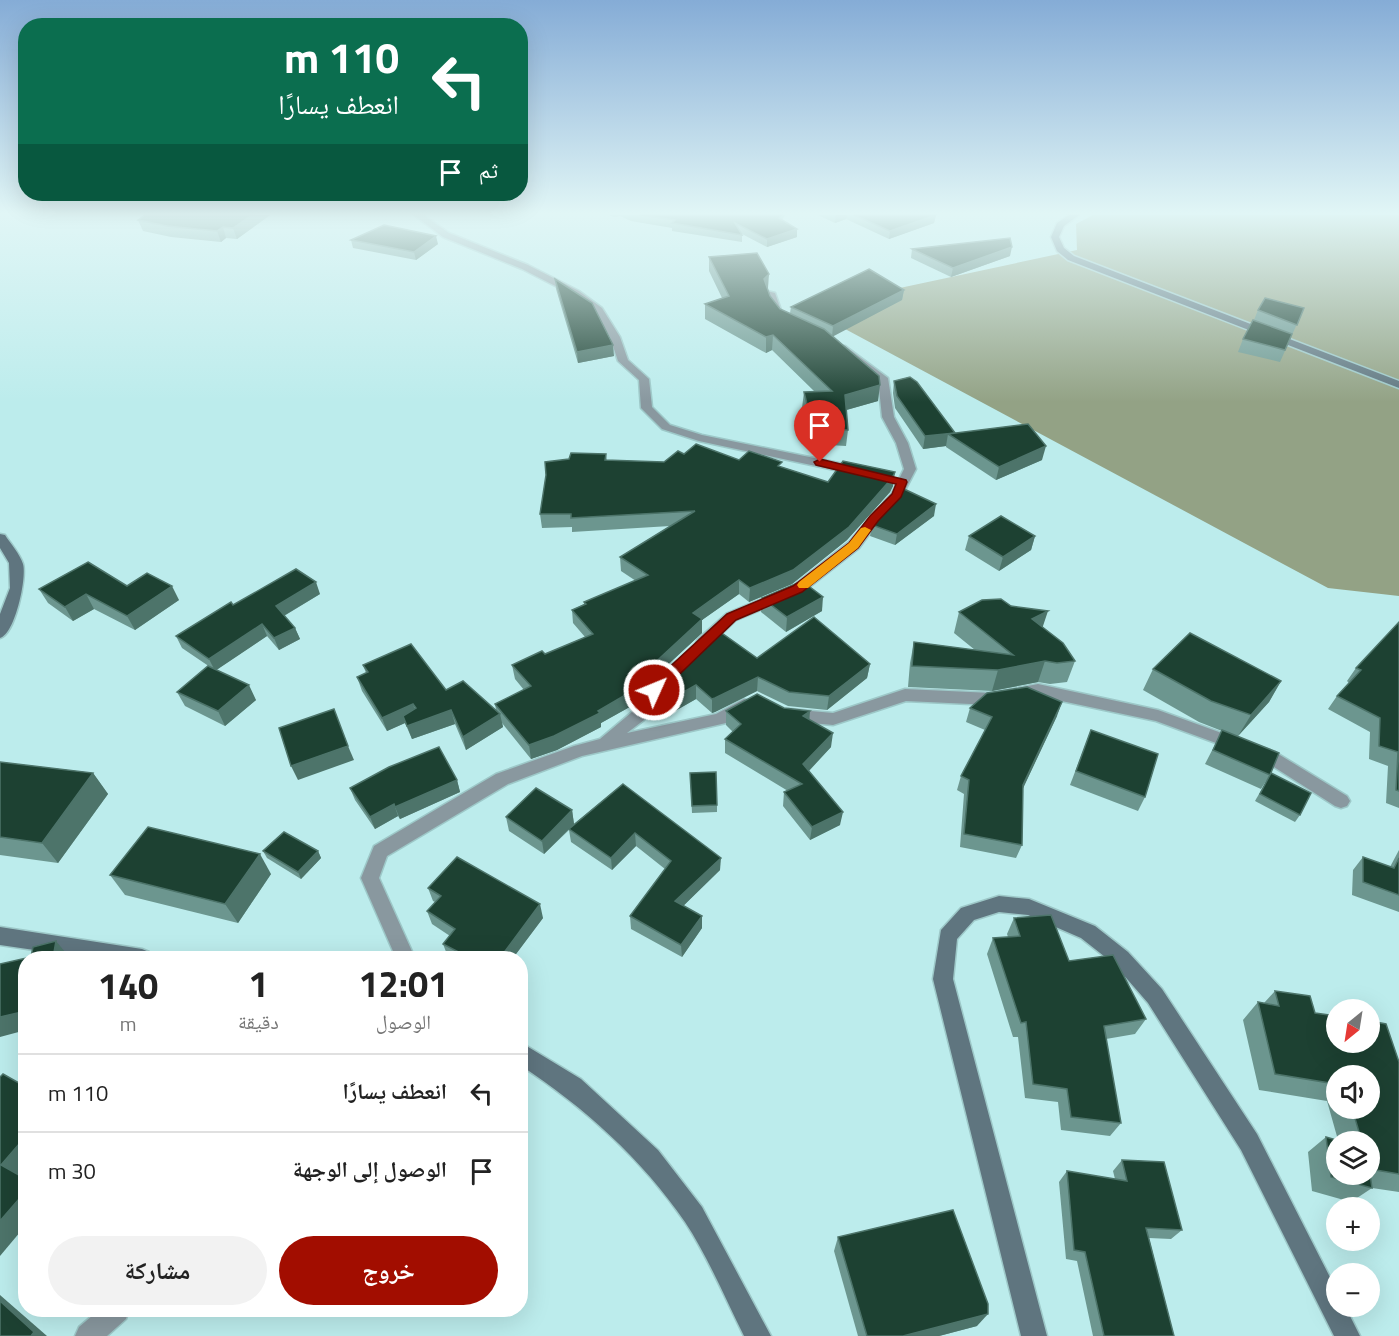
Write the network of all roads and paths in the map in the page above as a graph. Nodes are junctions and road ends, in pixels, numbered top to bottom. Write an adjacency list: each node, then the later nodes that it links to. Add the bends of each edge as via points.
1 (545, 277): 7 (street, via 599,310 623,361 644,380 647,408 666,427 699,438)
2 (1121, 277): 6 (main road)
3 (770, 293): 4 (street, via 784,320)
4 (796, 325)
5 (826, 341): 12 (street, via 847,350 883,378 888,417 910,469 897,481 897,495 854,545 798,589 731,617 654,690 638,716)
6 (1399, 385)
7 (872, 475)
8 (0, 538): 9 (main road, via 16,563 17,588)
9 (0, 633)
10 (756, 699): 12 (street, via 720,719)
11 (775, 709): 13 (street, via 784,714 833,719 905,695 992,699 1038,690 1158,716 1269,756)
12 (602, 744): 16 (street, via 502,778 380,851 370,878)
13 (1341, 801)
14 (0, 936): 15 (main road)
15 (96, 951)
16 (402, 951)
17 (528, 1057): 20 (main road, via 573,1087 650,1158 694,1215)
18 (109, 1317): 19 (street)
19 (88, 1336)
20 (758, 1336)
21 (1034, 1336): 22 (main road, via 943,979 948,936 968,914 999,904 1029,907 1088,932 1121,958 1155,996 1249,1142)
22 (1347, 1336)

